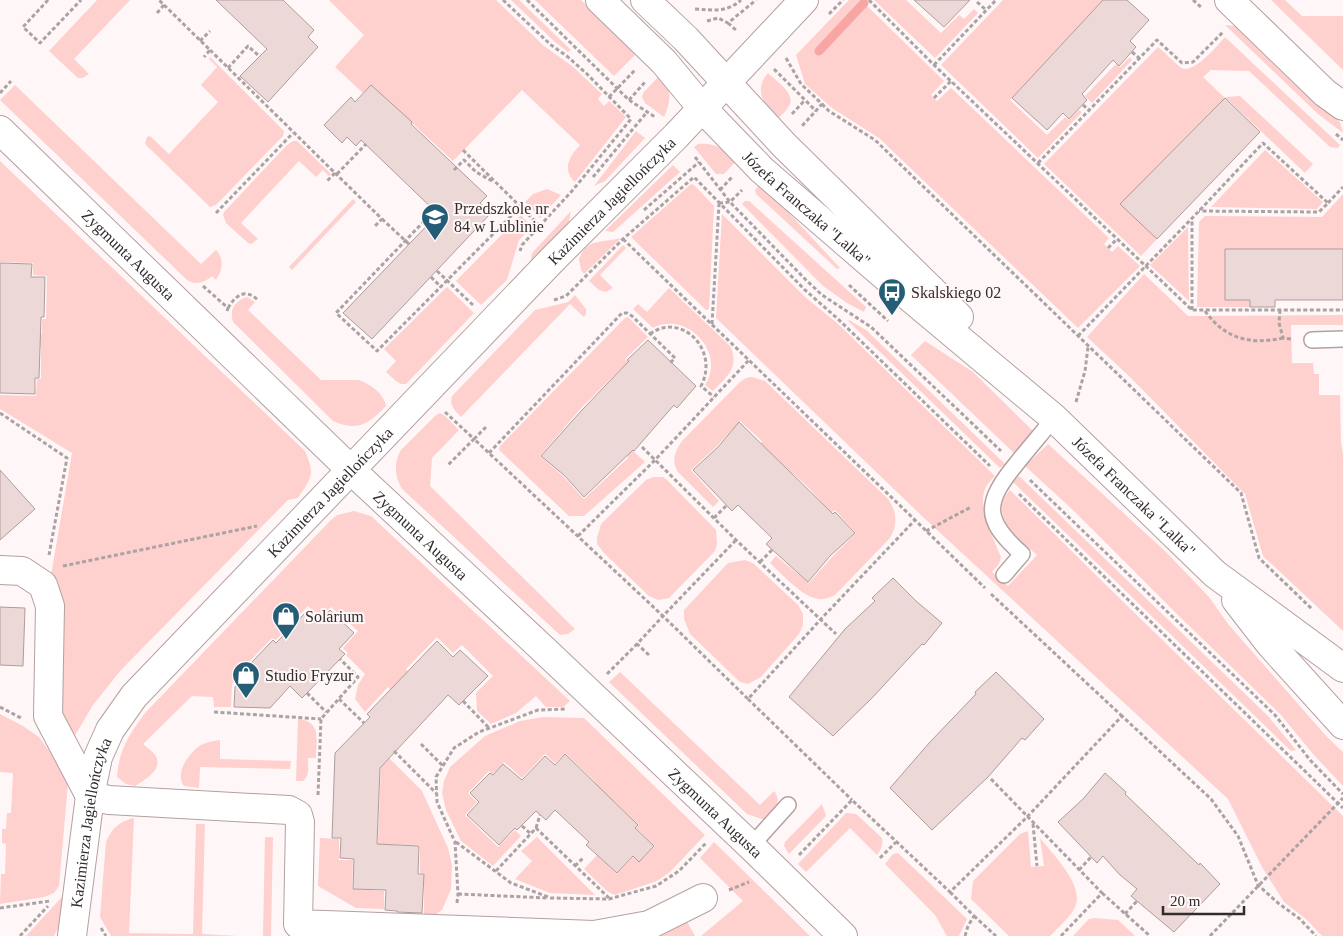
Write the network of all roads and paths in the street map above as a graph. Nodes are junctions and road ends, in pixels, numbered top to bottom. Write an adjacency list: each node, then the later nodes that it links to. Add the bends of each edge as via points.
1 (48, 0): 2 (path, via 23,27 40,43)
2 (81, 0)
3 (159, 0): 15 (path)
4 (503, 0): 38 (path)
5 (527, 0): 30 (path)
6 (600, 0): 44 (street, Józefa Franczaka "Lalka", via 664,62)
7 (645, 0): 36 (street, Józefa Franczaka "Lalka")
8 (741, 0): 16 (path, via 722,10)
9 (756, 0): 19 (path, via 728,23 718,18)
10 (804, 0): 36 (street, Kazimierza Jagiellończyka)
11 (869, 0): 29 (path)
12 (996, 0): 17 (path)
13 (1229, 0): 43 (street, via 1325,93)
14 (977, 2): 17 (path)
15 (164, 5): 18 (path); 22 (path)
16 (691, 9)
17 (986, 10): 29 (path)
18 (157, 13)
19 (704, 22)
20 (210, 31): 22 (path)
21 (1224, 31): 28 (path, via 1193,62 1182,63 1157,40)
22 (200, 41): 23 (path)
23 (210, 50): 26 (path); 32 (path)
24 (1132, 52): 28 (path)
25 (259, 56): 32 (path, via 248,46)
26 (204, 57)
27 (786, 57): 41 (path, via 801,84)
28 (1139, 58): 45 (path)
29 (934, 65): 35 (path)
30 (595, 67)
31 (637, 67): 38 (path)
32 (228, 68): 48 (path)
33 (649, 78): 40 (path)
34 (11, 81): 37 (path)
35 (951, 81): 39 (path); 51 (path)
36 (727, 83): 44 (street, Kazimierza Jagiellończyka); 96 (street, Józefa Franczaka "Lalka", via 784,145 1010,368)
37 (0, 93)
38 (610, 97): 66 (path, via 631,119)
39 (934, 98)
40 (629, 100)
41 (822, 104): 47 (path); 87 (path, via 875,140)
42 (1083, 105): 45 (path)
43 (1343, 106)
44 (702, 108): 96 (street, Józefa Franczaka "Lalka", via 762,170 902,291); 105 (street, Kazimierza Jagiellończyka)
45 (1089, 110): 51 (path)
46 (0, 130): 105 (street, Zygmunta Augusta)
47 (798, 130)
48 (293, 133): 53 (path); 62 (path)
49 (366, 144): 53 (path)
50 (463, 150): 55 (path)
51 (1038, 163): 68 (path)
52 (454, 170): 55 (path, via 464,160 476,172)
53 (336, 173): 54 (path); 64 (path)
54 (326, 182)
55 (497, 184): 60 (path)
56 (1343, 187): 58 (path)
57 (730, 202): 103 (path, via 805,279 871,327)
58 (1328, 203): 61 (path, via 1319,212); 61 (path, via 1263,142)
59 (719, 204): 85 (path); 85 (path, via 694,177 623,239); 106 (path)
60 (520, 206): 66 (path); 76 (path)
61 (1199, 211): 63 (path)
62 (216, 213)
63 (1192, 218): 73 (path); 81 (path)
64 (382, 219): 67 (path); 69 (path)
65 (434, 220): 69 (path, via 429,216)
66 (540, 226): 72 (path, via 522,245)
67 (374, 227)
68 (1117, 239): 71 (path); 73 (path)
69 (405, 241): 70 (path); 77 (path, via 336,313 377,351)
70 (410, 245)
71 (1108, 248)
72 (519, 254)
73 (1146, 266): 81 (path); 87 (path)
74 (437, 271): 76 (path)
75 (431, 277): 77 (path)
76 (447, 282): 77 (path); 79 (path)
77 (441, 287)
78 (258, 300): 80 (path, via 244,294 236,297)
79 (474, 306)
80 (228, 308)
81 (1192, 310): 82 (path)
82 (1205, 310): 83 (path); 88 (path, via 1223,332 1253,342)
83 (1280, 310): 84 (path); 88 (path)
84 (1343, 310)
85 (712, 324): 92 (path)
86 (650, 334): 93 (path, via 675,358); 94 (path, via 671,328 695,338 707,361 701,386); 101 (path, via 629,314 620,315)
87 (1078, 336): 91 (path)
88 (1283, 338): 90 (path)
89 (1343, 339): 90 (lane)
90 (1312, 340)
91 (1089, 346): 96 (path, via 1076,402); 120 (path, via 1241,493 1259,558)
92 (749, 360): 94 (path); 109 (path)
93 (670, 363)
94 (714, 397): 102 (path)
95 (438, 405): 99 (path)
96 (1063, 412): 103 (lane); 117 (street, Józefa Franczaka "Lalka")
97 (0, 413): 119 (path, via 67,458)
98 (486, 427): 99 (path)
99 (474, 439): 101 (path); 104 (path)
100 (642, 447): 102 (path)
101 (489, 453): 112 (path)
102 (656, 460): 108 (path); 112 (path)
103 (1015, 465): 106 (lane); 147 (path, via 1275,715 1310,760)
104 (448, 466)
105 (351, 470): 129 (street, Zygmunta Augusta); 148 (street, Kazimierza Jagiellończyka, via 134,696 110,730 98,757)
106 (1001, 483): 111 (path, via 986,498); 118 (lane, via 992,509 995,520 999,530 1022,554); 152 (path)
107 (726, 506): 108 (path)
108 (714, 518): 113 (path)
109 (915, 520): 111 (path); 122 (path)
110 (260, 526): 119 (path)
111 (926, 531): 135 (path)
112 (578, 536): 121 (path)
113 (736, 540): 115 (path); 121 (path)
114 (772, 550): 115 (path)
115 (760, 562): 122 (path)
116 (0, 570): 119 (street)
117 (1215, 574): 127 (street, Józefa Franczaka "Lalka"); 138 (street, Józefa Franczaka "Lalka", via 1270,644)
118 (1004, 575)
119 (44, 577): 148 (street, via 50,606 48,716)
120 (1313, 610)
121 (663, 616): 124 (path); 131 (path)
122 (821, 619): 123 (path); 131 (path)
123 (836, 634)
124 (637, 644): 125 (path); 129 (path, via 600,681 605,686)
125 (649, 655)
126 (340, 659): 130 (path, via 358,677)
127 (1343, 668)
128 (306, 693): 134 (path)
129 (594, 697): 139 (path, via 582,708 538,710); 164 (street, Zygmunta Augusta)
130 (339, 699): 134 (path); 137 (path)
131 (748, 699): 150 (path)
132 (463, 701): 139 (path)
133 (214, 712): 136 (path)
134 (326, 712): 136 (path)
135 (1122, 716): 156 (path); 174 (path, via 1212,799 1238,836)
136 (321, 719): 142 (path)
137 (364, 723)
138 (1343, 725)
139 (489, 728): 144 (path, via 454,748)
140 (421, 744): 144 (path)
141 (394, 751): 146 (path)
142 (319, 766): 143 (path); 151 (path)
143 (324, 766)
144 (443, 766): 146 (path, via 436,777)
145 (991, 779): 156 (path)
146 (436, 793): 161 (path)
147 (1343, 794)
148 (90, 796): 186 (street, via 109,800 289,810 298,815 300,822 298,924); 188 (street, Kazimierza Jagiellończyka)
149 (1343, 798): 152 (path)
150 (852, 800): 162 (path); 172 (path, via 792,862 796,867)
151 (317, 803)
152 (1338, 803): 154 (path); 174 (path)
153 (788, 804): 164 (lane)
154 (1343, 808)
155 (540, 815): 159 (path)
156 (1027, 816): 157 (path); 176 (path)
157 (1033, 823): 169 (path); 170 (path)
158 (522, 826): 160 (path)
159 (536, 828): 160 (path); 168 (path)
160 (531, 834): 171 (path)
161 (456, 842): 171 (path); 178 (path)
162 (896, 842): 167 (path); 176 (path)
163 (705, 844): 181 (path, via 679,871 656,886)
164 (751, 846): 172 (street, Zygmunta Augusta)
165 (584, 857): 168 (path)
166 (1091, 857): 170 (path)
167 (880, 858)
168 (575, 866): 181 (path)
169 (1037, 866)
170 (1079, 870): 177 (path)
171 (496, 871): 179 (path, via 512,883)
172 (784, 878): 189 (street, Zygmunta Augusta)
173 (757, 879): 175 (path)
174 (1258, 885): 194 (path); 195 (path)
175 (732, 889)
176 (950, 892): 185 (path)
177 (1102, 893): 184 (path); 192 (path)
178 (458, 894): 179 (path); 186 (path)
179 (551, 898): 181 (path)
180 (703, 898): 186 (street, via 649,925 594,935)
181 (609, 899)
182 (1137, 901): 184 (path)
183 (0, 908): 187 (path, via 53,900)
184 (1125, 914): 193 (path)
185 (974, 916): 190 (path); 191 (path)
186 (454, 930)
187 (20, 936)
188 (72, 936)
189 (843, 936)
190 (965, 936)
191 (996, 936)
192 (1061, 936)
193 (1150, 936)
194 (1210, 936)
195 (1316, 936)

